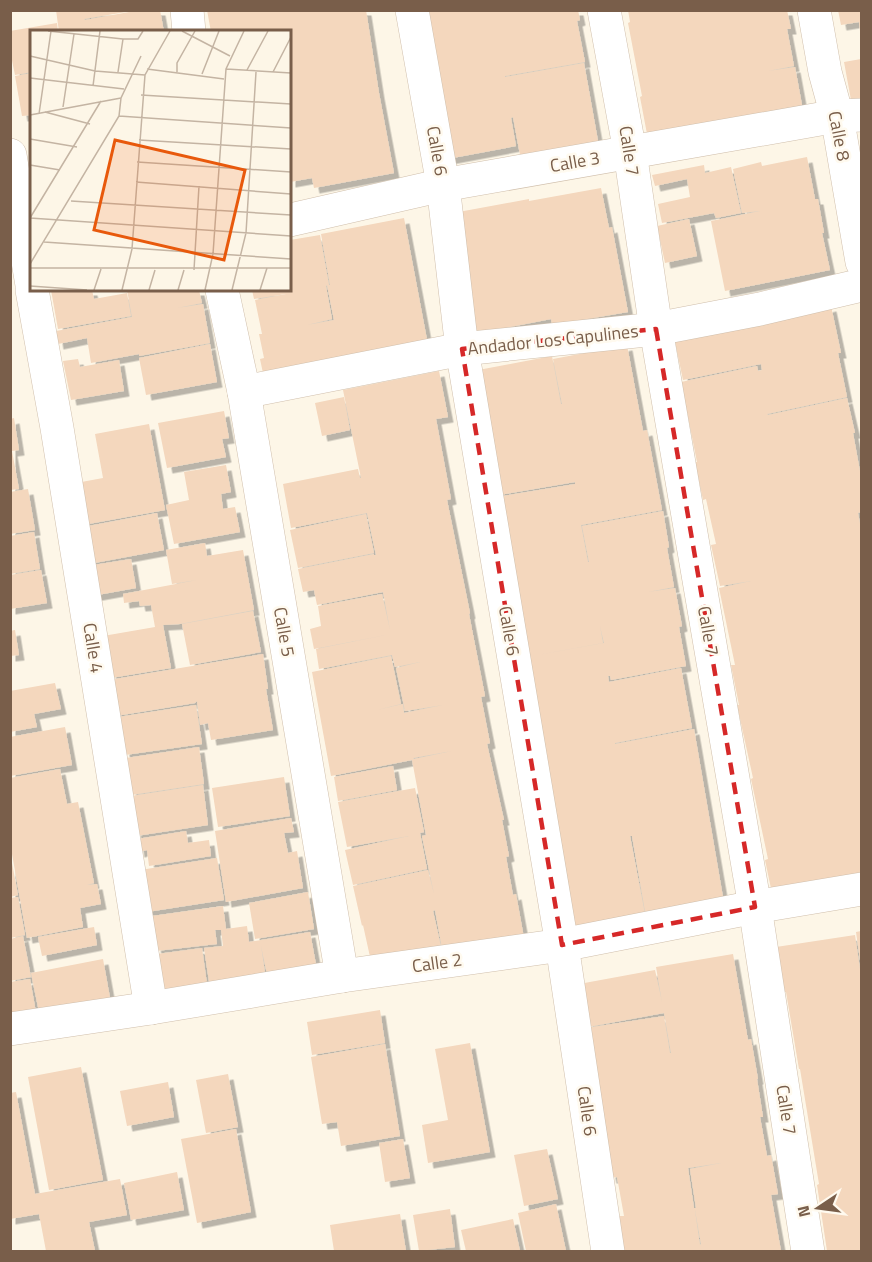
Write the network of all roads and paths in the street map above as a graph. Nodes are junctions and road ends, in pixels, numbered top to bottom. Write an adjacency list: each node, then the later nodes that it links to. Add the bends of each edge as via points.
1 (187, 10): 5 (street)
2 (412, 10): 9 (street, Calle 6)
3 (604, 10): 7 (street, Calle 7)
4 (814, 10): 6 (street, Calle 8, via 825,72)
5 (189, 30)
6 (849, 115): 7 (street, Calle 3); 11 (street, Calle 8)
7 (630, 152): 9 (street, Calle 3); 15 (street, Calle 7)
8 (10, 155): 12 (street, Calle 4)
9 (443, 185): 10 (street, Calle 3); 16 (street, Calle 6)
10 (291, 220)
11 (861, 262)
12 (27, 278): 22 (street, Calle 4, via 57,428)
13 (861, 285): 15 (street, Andador Los Capulines)
14 (222, 291): 17 (street, Calle 5)
15 (656, 329): 16 (street, Andador Los Capulines); 19 (street, Calle 7)
16 (462, 349): 17 (street, Andador Los Capulines); 20 (street, Calle 6)
17 (244, 392): 21 (street, Calle 5)
18 (861, 890): 19 (street, Calle 2)
19 (755, 907): 20 (street, Calle 2); 25 (street, Calle 7)
20 (562, 945): 21 (street, Calle 2); 24 (street, Calle 6)
21 (342, 976): 22 (street, Calle 2)
22 (151, 1008): 23 (street, Calle 2)
23 (10, 1029)
24 (608, 1251)
25 (808, 1251)

